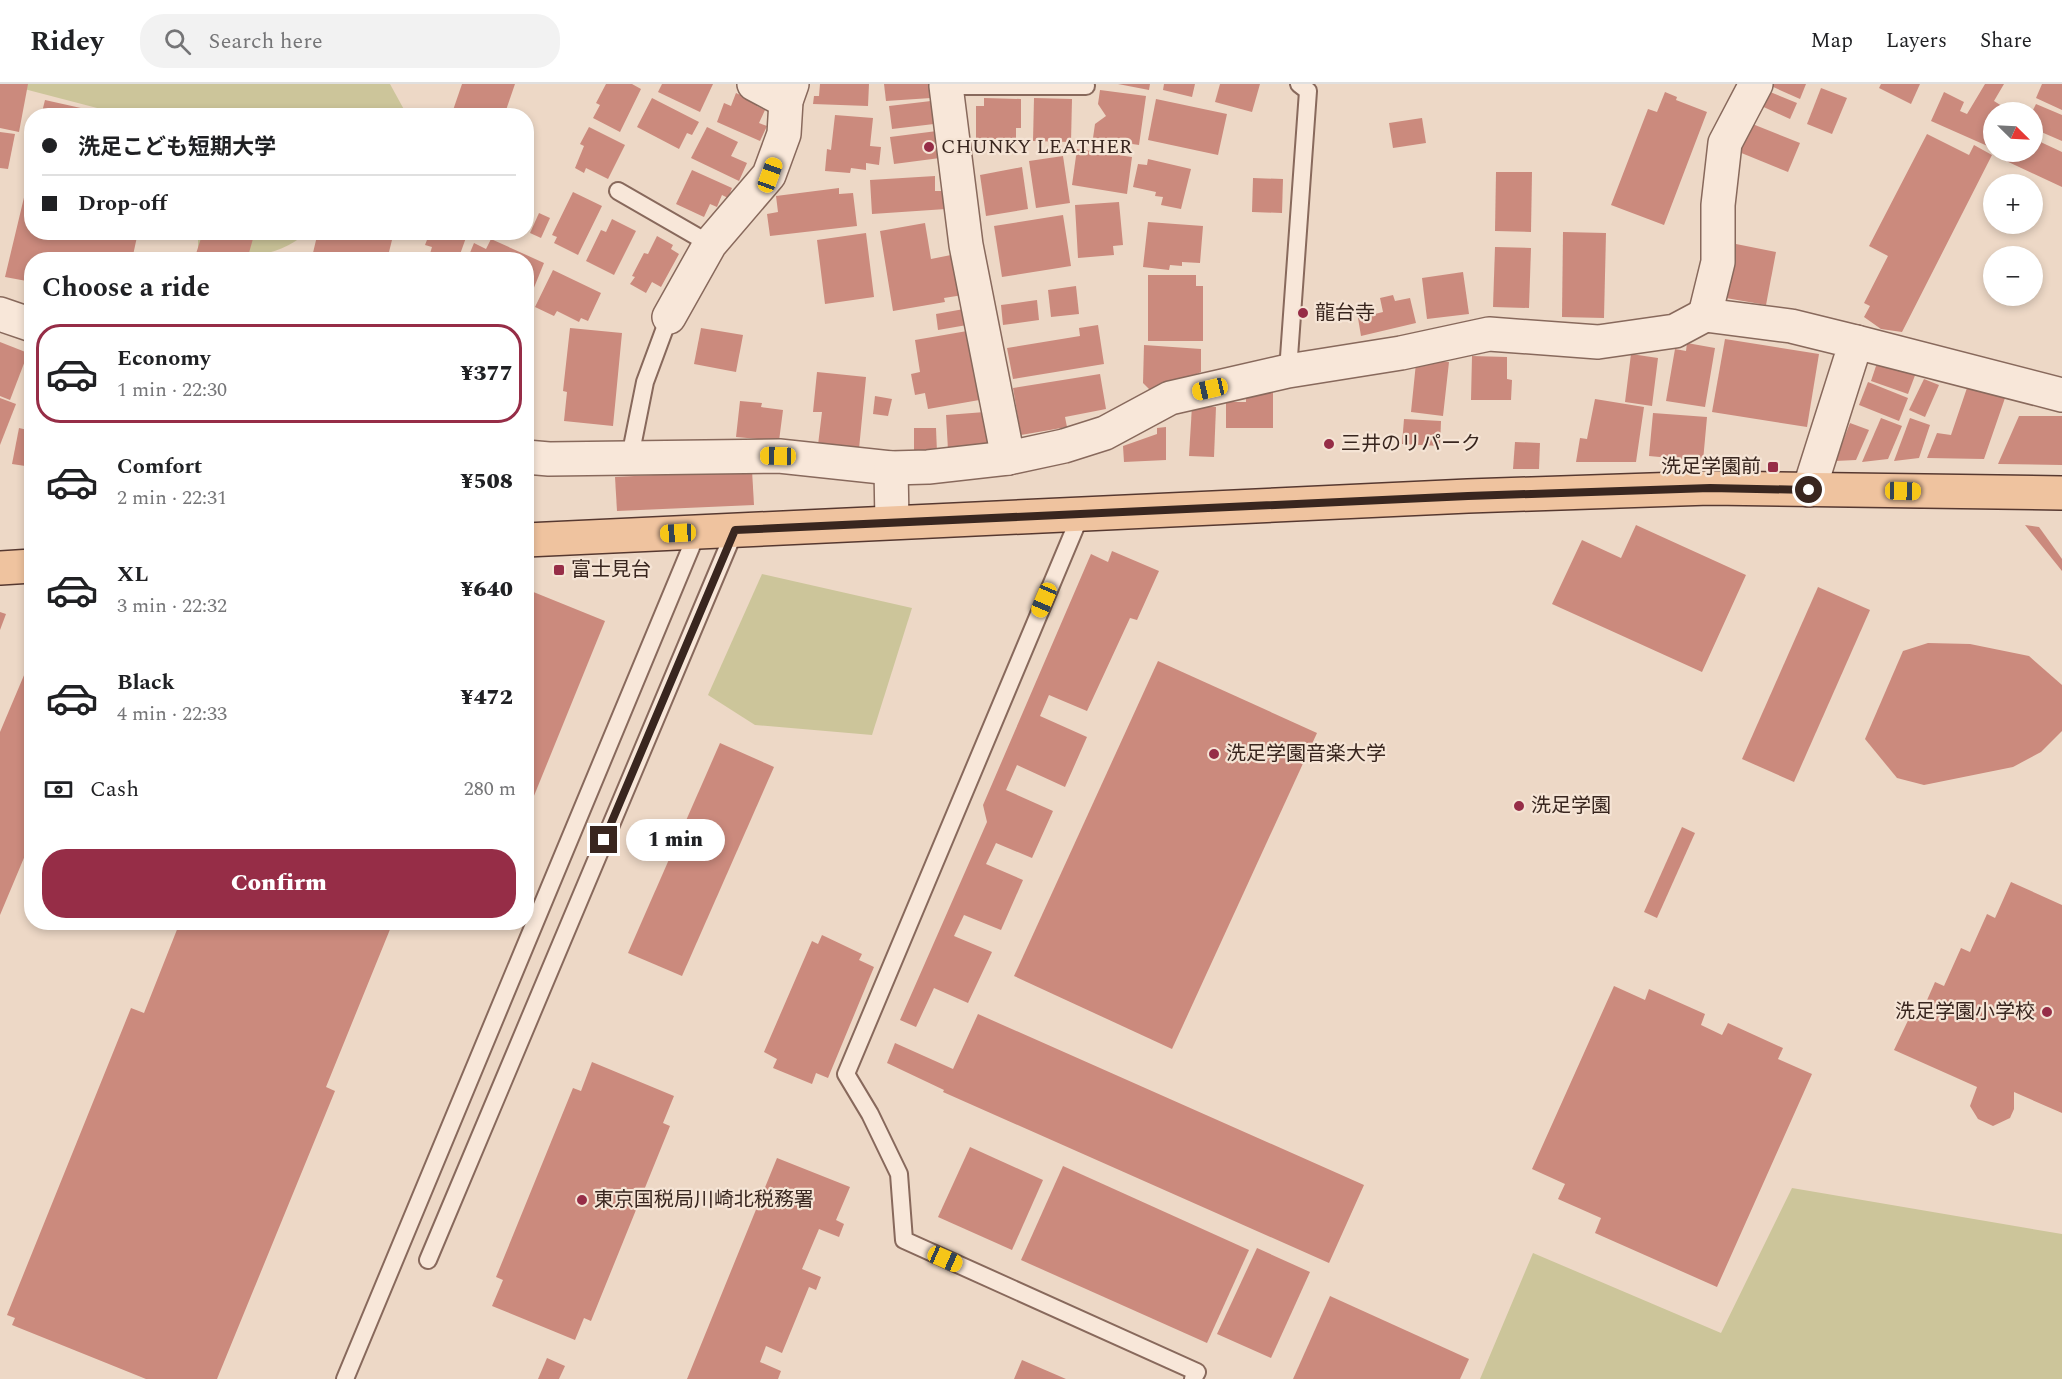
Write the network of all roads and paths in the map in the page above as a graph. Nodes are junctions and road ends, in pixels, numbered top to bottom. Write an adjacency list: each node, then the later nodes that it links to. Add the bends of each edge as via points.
1 (754, 84): 6 (street)
2 (1299, 84): 14 (lane, via 1308,91)
3 (1756, 84): 10 (street, via 1725,143 1718,205 1718,262)
4 (946, 86): 5 (lane); 18 (street, via 966,245)
5 (1086, 86)
6 (789, 93): 8 (street, via 784,134 770,175)
7 (618, 191): 8 (lane)
8 (710, 244): 11 (street)
9 (0, 314): 12 (street)
10 (1705, 315): 13 (street, via 1791,326); 14 (street, via 1675,331 1598,342 1489,334)
11 (669, 317): 16 (lane, via 645,382)
12 (24, 322)
13 (1856, 342): 15 (street); 20 (street)
14 (1288, 371): 18 (street, via 1170,398 1105,433)
15 (2062, 395)
16 (630, 457): 17 (street); 19 (street, via 778,456)
17 (534, 458)
18 (1008, 458): 19 (street)
19 (891, 468): 23 (street)
20 (1809, 490): 21 (main road); 22 (main road, via 1710,488)
21 (2062, 493)
22 (1081, 514): 23 (main road); 33 (lane, via 846,1074 899,1174 903,1240 1197,1372)
23 (892, 522): 24 (main road)
24 (735, 530): 25 (main road); 31 (lane)
25 (698, 532): 26 (main road); 29 (lane)
26 (534, 540)
27 (24, 566): 28 (main road)
28 (0, 568)
29 (534, 926)
30 (532, 930): 32 (lane)
31 (428, 1260)
32 (345, 1379)
33 (1193, 1379)

